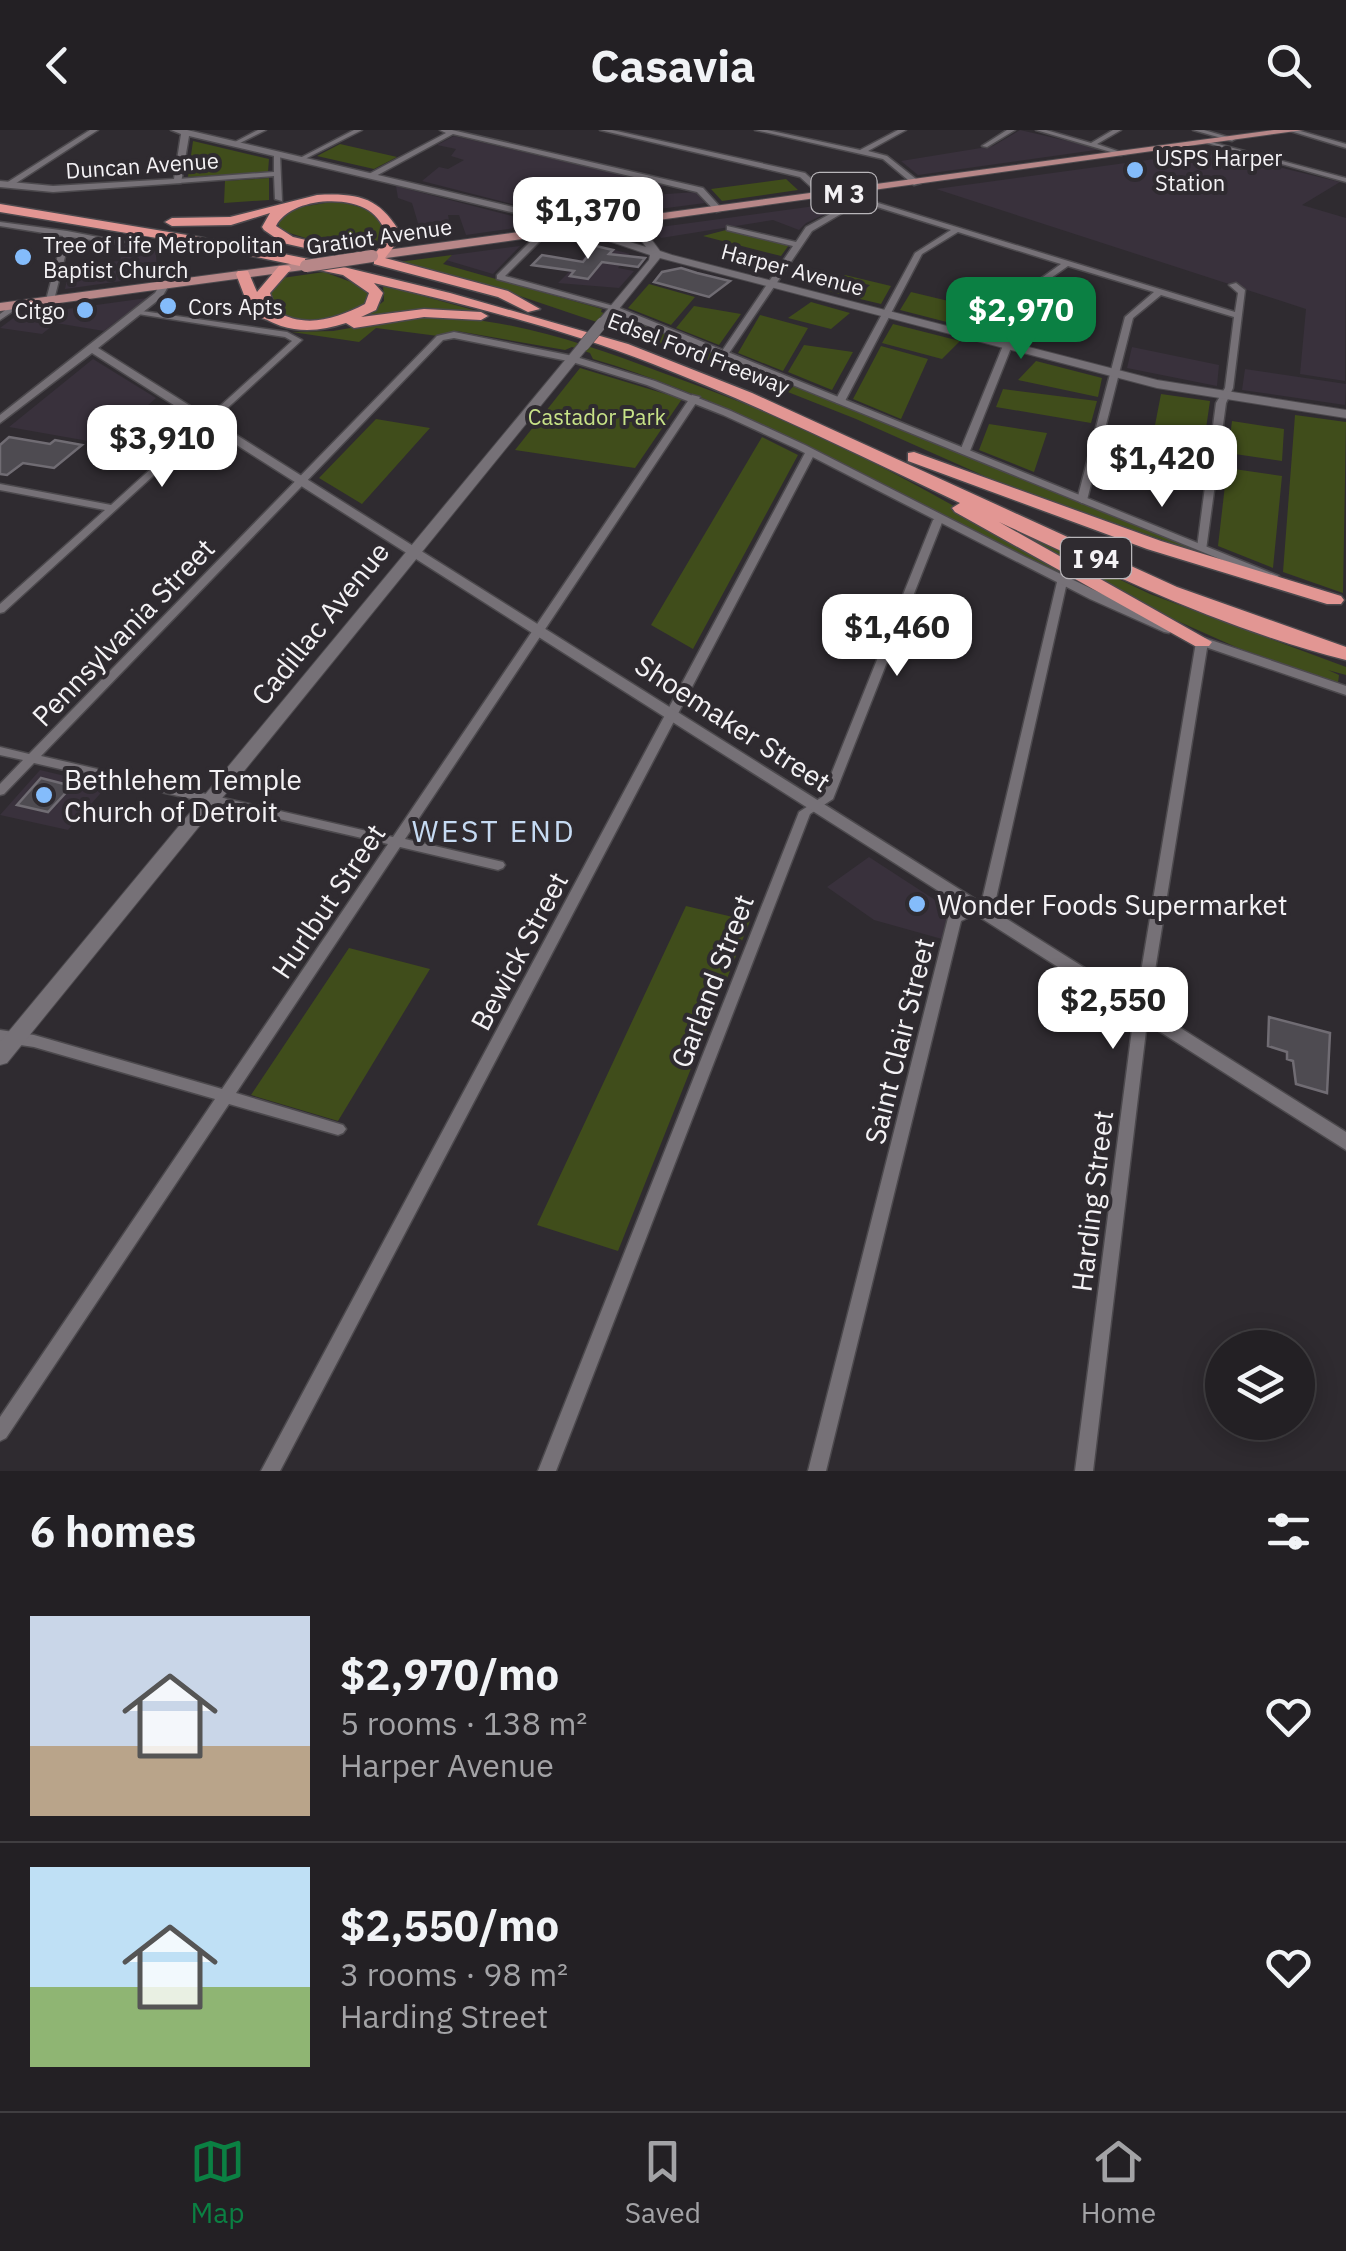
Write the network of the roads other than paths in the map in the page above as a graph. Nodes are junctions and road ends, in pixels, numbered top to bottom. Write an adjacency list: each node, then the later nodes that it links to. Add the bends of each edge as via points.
1 (94, 130): 31 (street)
2 (263, 130): 18 (street)
3 (360, 130): 25 (street)
4 (603, 130): 33 (street, via 802,175)
5 (758, 130): 15 (street)
6 (798, 130): 15 (street)
7 (903, 130): 22 (street)
8 (1012, 130): 20 (street)
9 (1039, 130): 19 (street)
10 (1118, 130): 19 (street)
11 (1196, 130): 16 (street)
12 (1294, 130): 16 (main road, Gratiot Avenue / M 3); 21 (street)
13 (180, 131): 18 (street, Harper Avenue); 29 (street)
14 (448, 131): 27 (street); 37 (street, via 700,190)
15 (786, 136): 22 (street)
16 (1232, 139): 17 (main road, Gratiot Avenue / M 3)
17 (1209, 142): 24 (main road, Gratiot Avenue / M 3); 28 (street)
18 (234, 144): 23 (street, Harper Avenue)
19 (1093, 144): 24 (street)
20 (985, 146)
21 (1346, 146)
22 (861, 152): 30 (street, via 889,159)
23 (277, 154): 25 (street, Harper Avenue); 26 (street)
24 (1123, 154): 30 (main road, Gratiot Avenue / M 3)
25 (301, 159): 27 (street, Harper Avenue)
26 (278, 174): 29 (street, Duncan Avenue); 34 (street)
27 (371, 176): 38 (street, Harper Avenue)
28 (1346, 180)
29 (178, 181): 31 (street, Duncan Avenue, via 53,189)
30 (917, 182): 32 (main road, Gratiot Avenue / M 3)
31 (4, 184)
32 (839, 193): 33 (main road, Gratiot Avenue / M 3); 35 (street)
33 (825, 195): 37 (main road, Gratiot Avenue / M 3)
34 (278, 199)
35 (858, 202): 45 (street); 49 (street, via 812,227)
36 (0, 205): 39 (highway, Edsel Ford Freeway / I 94); 40 (highway, Edsel Ford Freeway / I 94)
37 (719, 210): 41 (main road, Gratiot Avenue / M 3)
38 (523, 212): 44 (street, Harper Avenue); 47 (main road)
39 (140, 219): 50 (highway, via 218,223 301,199 350,197 397,218); 63 (highway, Edsel Ford Freeway / I 94, via 355,262)
40 (92, 222): 54 (highway, via 358,278 376,300 347,318 288,324 270,312 263,292); 70 (highway, Edsel Ford Freeway / I 94, via 382,277)
41 (633, 222): 44 (main road, Gratiot Avenue / M 3); 51 (main road)
42 (0, 224): 46 (street)
43 (730, 228): 49 (street)
44 (578, 229): 47 (main road, Gratiot Avenue / M 3); 51 (main road, Harper Avenue)
45 (955, 231): 53 (street); 66 (street, via 919,253)
46 (67, 232): 48 (street); 60 (street)
47 (539, 234): 50 (main road, Gratiot Avenue / M 3); 64 (street, Edsel Ford Freeway, via 500,277)
48 (120, 242)
49 (798, 245): 56 (street)
50 (416, 250): 52 (main road, Gratiot Avenue / M 3)
51 (656, 254): 56 (main road, Harper Avenue); 64 (main road, Cadillac Avenue)
52 (377, 256): 54 (main road, Gratiot Avenue / M 3, bridge); 63 (highway, via 395,236 377,209 360,202 301,202 268,223 288,240 470,284)
53 (1066, 264): 59 (street); 71 (street, via 1030,289)
54 (288, 268): 55 (main road, Gratiot Avenue / M 3)
55 (243, 274): 57 (main road, Gratiot Avenue / M 3); 70 (highway, via 257,313 288,328 464,314)
56 (771, 284): 66 (main road, Harper Avenue); 73 (street)
57 (164, 285): 60 (main road, Gratiot Avenue / M 3); 65 (street)
58 (1233, 286): 67 (street, via 1242,292)
59 (1159, 292): 67 (street); 75 (street, via 1128,317)
60 (50, 300): 61 (main road, Gratiot Avenue / M 3)
61 (18, 304): 62 (main road, Gratiot Avenue / M 3); 68 (street)
62 (0, 307)
63 (533, 310): 85 (highway, Edsel Ford Freeway / I 94, via 732,379)
64 (614, 310): 73 (street, Edsel Ford Freeway); 74 (main road, Cadillac Avenue, bridge)
65 (138, 312): 72 (street); 81 (street, via 298,340)
66 (885, 314): 71 (main road, Harper Avenue); 78 (street)
67 (1239, 316): 76 (street)
68 (0, 318)
69 (448, 335): 74 (street, Edsel Ford Freeway); 86 (street, Pennsylvania Street)
70 (614, 345): 84 (highway, Edsel Ford Freeway / I 94)
71 (1006, 345): 75 (main road, Harper Avenue); 82 (street)
72 (92, 348): 80 (street); 81 (street, Shoemaker Street)
73 (724, 354): 78 (street, Edsel Ford Freeway)
74 (573, 359): 77 (street, Edsel Ford Freeway); 92 (main road, Cadillac Avenue)
75 (1113, 373): 76 (main road, Harper Avenue); 88 (street)
76 (1224, 395): 79 (main road, Harper Avenue); 91 (street)
77 (694, 397): 83 (street, Edsel Ford Freeway); 96 (street, Hurlbut Street)
78 (840, 400): 82 (street, Edsel Ford Freeway)
79 (1346, 414)
80 (0, 420)
81 (209, 421): 86 (street, Shoemaker Street); 89 (street)
82 (965, 451): 88 (street, Edsel Ford Freeway)
83 (810, 453): 90 (street, Edsel Ford Freeway); 101 (street, Bewick Street)
84 (873, 453): 98 (highway, via 994,530); 99 (highway, Edsel Ford Freeway / I 94, via 1156,584)
85 (914, 457): 94 (highway, via 1154,544); 97 (highway, Edsel Ford Freeway / I 94, via 1115,552)
86 (303, 480): 92 (street, Shoemaker Street); 103 (street, Pennsylvania Street)
87 (0, 487): 89 (street)
88 (1082, 500): 91 (street, Edsel Ford Freeway)
89 (113, 508): 95 (street)
90 (938, 520): 93 (street, Edsel Ford Freeway); 106 (street, Garland Street, via 827,799)
91 (1202, 548): 94 (street, Edsel Ford Freeway)
92 (416, 551): 96 (street, Shoemaker Street); 105 (main road, Cadillac Avenue)
93 (1062, 582): 98 (street, Edsel Ford Freeway); 109 (street, Saint Clair Street, via 988,903)
94 (1340, 602)
95 (0, 610)
96 (540, 629): 101 (street, Shoemaker Street); 107 (street, Hurlbut Street)
97 (1346, 639)
98 (1202, 642): 100 (street, Edsel Ford Freeway); 110 (street, Harding Street)
99 (1346, 654)
100 (1346, 691)
101 (674, 714): 106 (street, Shoemaker Street); 117 (street, Bewick Street)
102 (0, 751): 103 (street)
103 (32, 758): 104 (street, Pennsylvania Street); 105 (street)
104 (0, 791)
105 (212, 799): 107 (street); 111 (main road, Cadillac Avenue)
106 (816, 806): 109 (street, Shoemaker Street); 118 (street, Garland Street, via 805,812)
107 (398, 842): 108 (street); 113 (street, Hurlbut Street)
108 (498, 865)
109 (974, 909): 110 (street, Shoemaker Street); 119 (street, Saint Clair Street, via 955,918)
110 (1141, 1014): 115 (street, Shoemaker Street); 120 (street, Harding Street)
111 (7, 1037): 112 (main road, Cadillac Avenue); 113 (street)
112 (0, 1057)
113 (226, 1097): 114 (street); 116 (street, Hurlbut Street)
114 (338, 1128)
115 (1346, 1142)
116 (0, 1432)
117 (270, 1471)
118 (548, 1471)
119 (818, 1471)
120 (1084, 1471)

